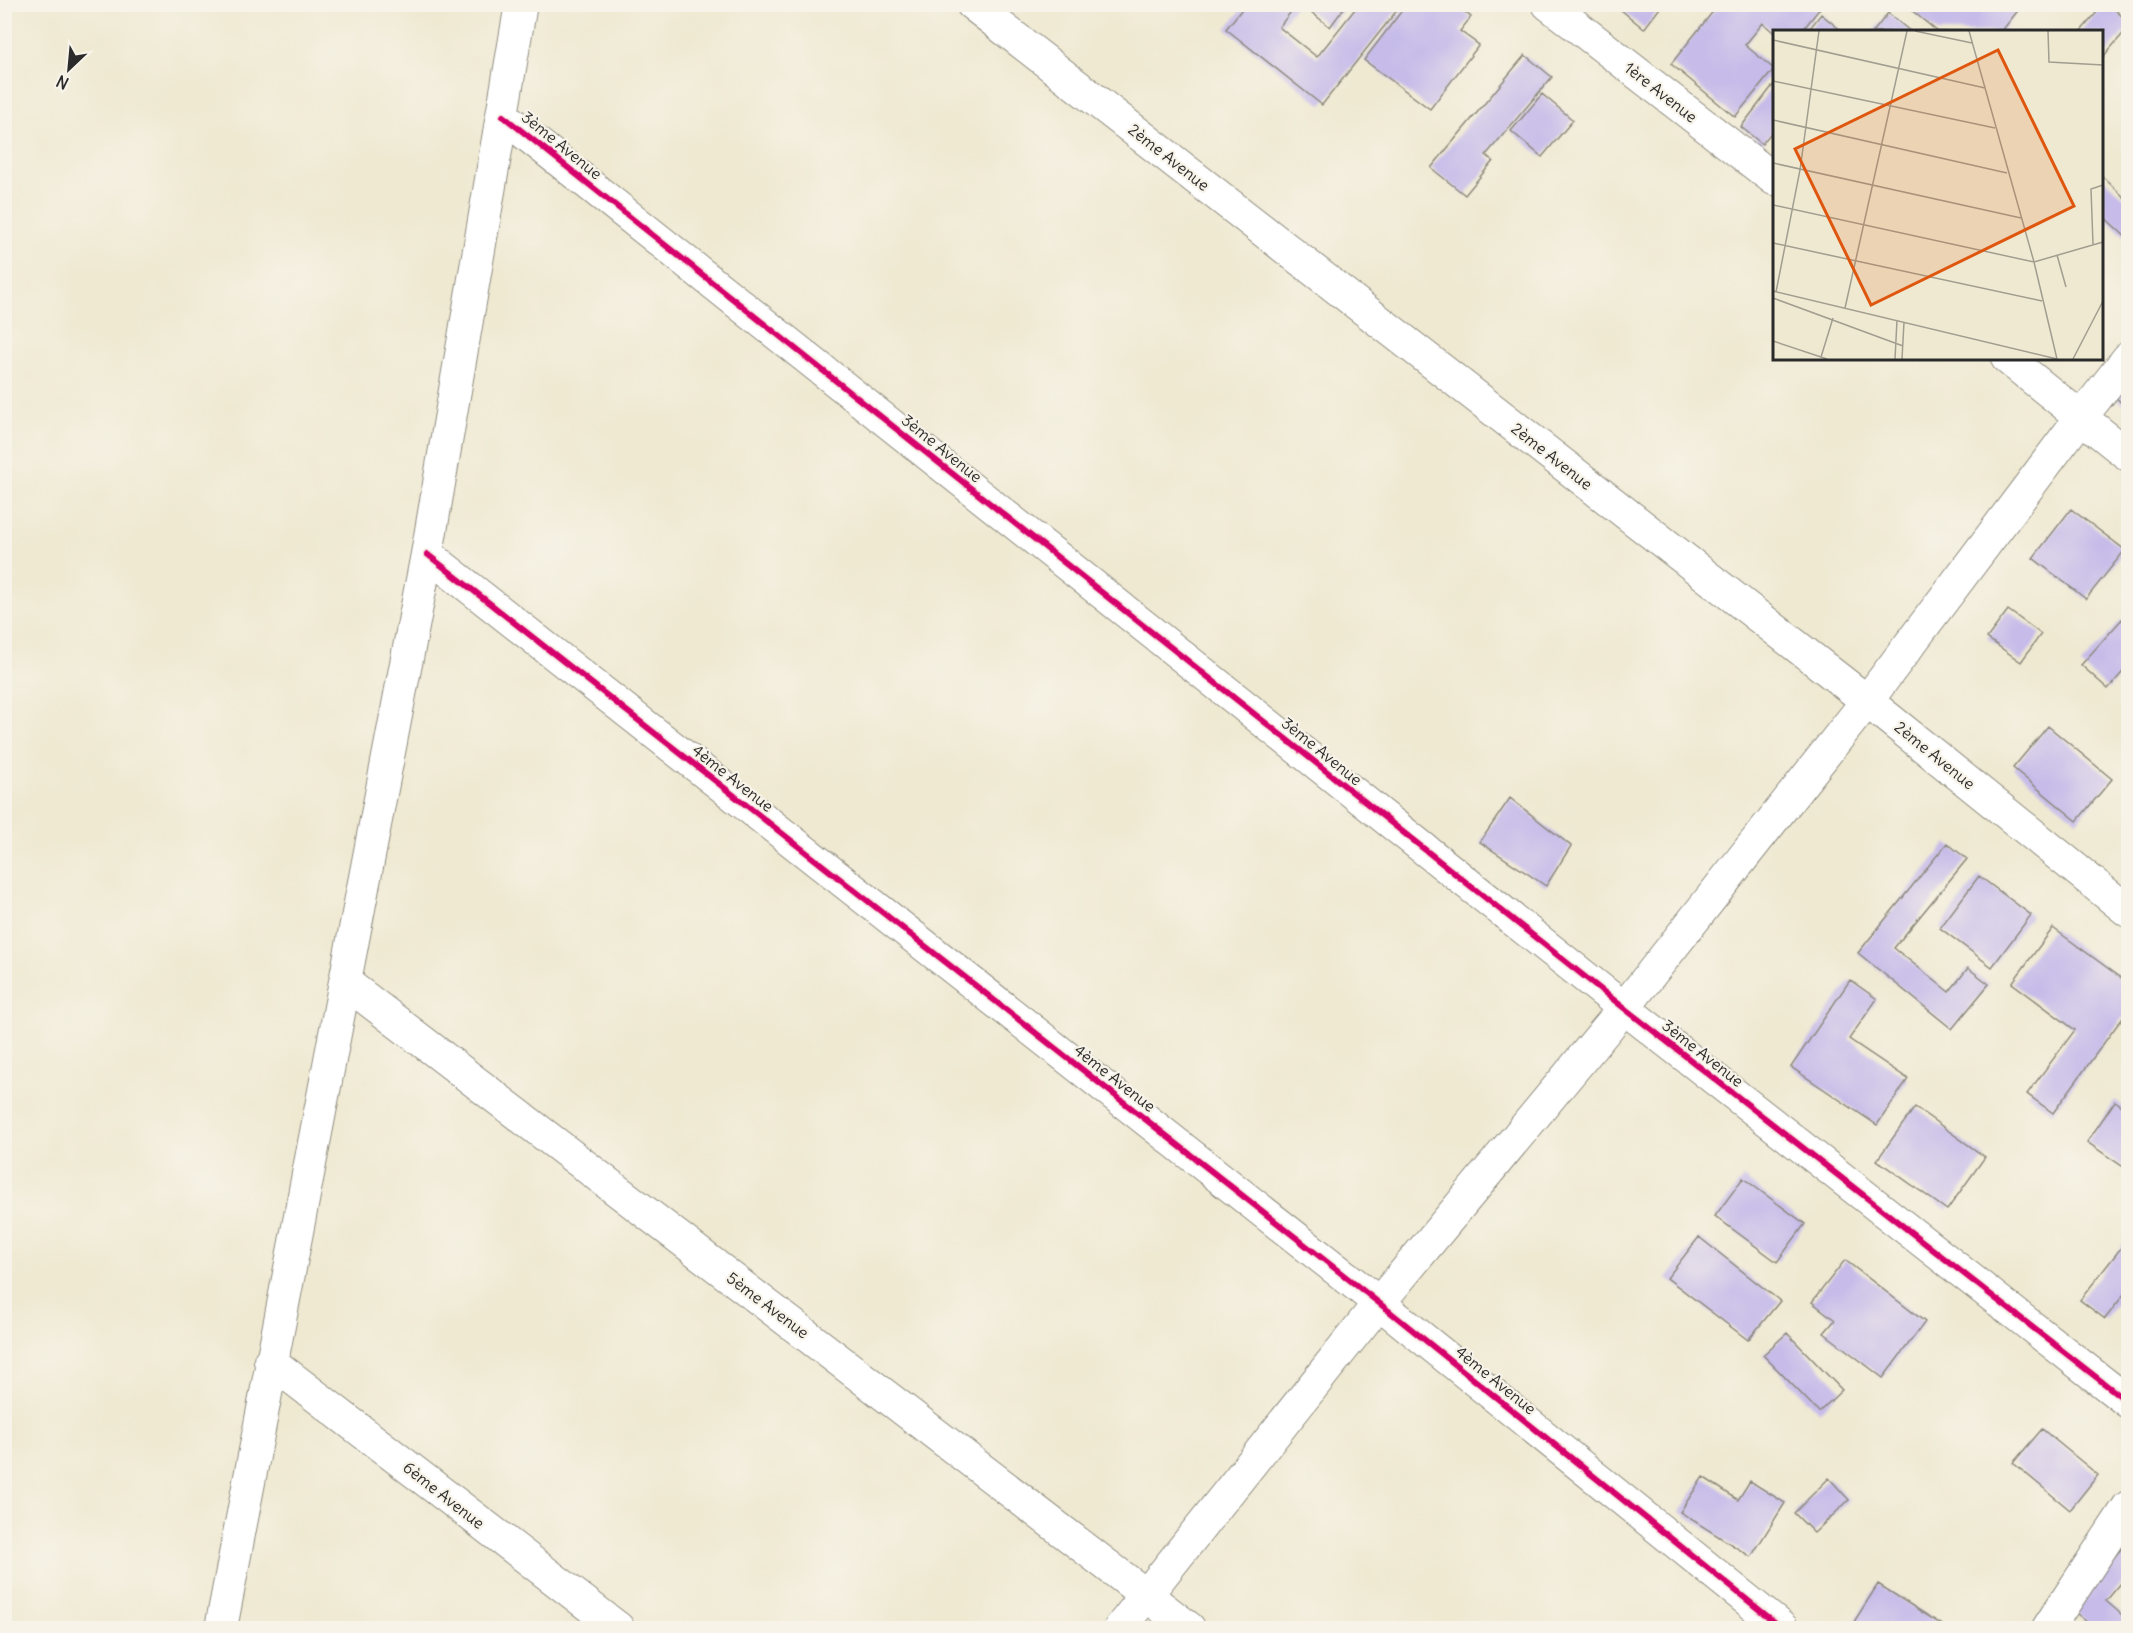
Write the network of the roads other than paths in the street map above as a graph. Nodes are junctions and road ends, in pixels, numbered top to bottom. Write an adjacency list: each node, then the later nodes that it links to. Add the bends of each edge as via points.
1 (521, 4): 4 (street)
2 (972, 4): 11 (street, 2ème Avenue)
3 (1548, 4): 5 (street, 1ère Avenue)
4 (503, 116): 10 (street); 14 (street, 3ème Avenue)
5 (1773, 178)
6 (2128, 358): 8 (street)
7 (2010, 360): 8 (street)
8 (2082, 416): 9 (street); 11 (street)
9 (2128, 455)
10 (427, 554): 13 (street); 15 (street, 4ème Avenue)
11 (1867, 701): 12 (street, 2ème Avenue); 14 (street)
12 (2128, 911)
13 (346, 983): 16 (street); 19 (street, 5ème Avenue)
14 (1624, 1008): 15 (street); 17 (street, 3ème Avenue)
15 (1379, 1303): 19 (street); 24 (street, 4ème Avenue)
16 (270, 1361): 20 (street); 21 (street, 6ème Avenue)
17 (2128, 1402)
18 (2128, 1507): 25 (street)
19 (1146, 1594): 22 (street); 23 (street, 5ème Avenue)
20 (221, 1629)
21 (618, 1629)
22 (1120, 1629)
23 (1189, 1629)
24 (1782, 1629)
25 (2048, 1629)

